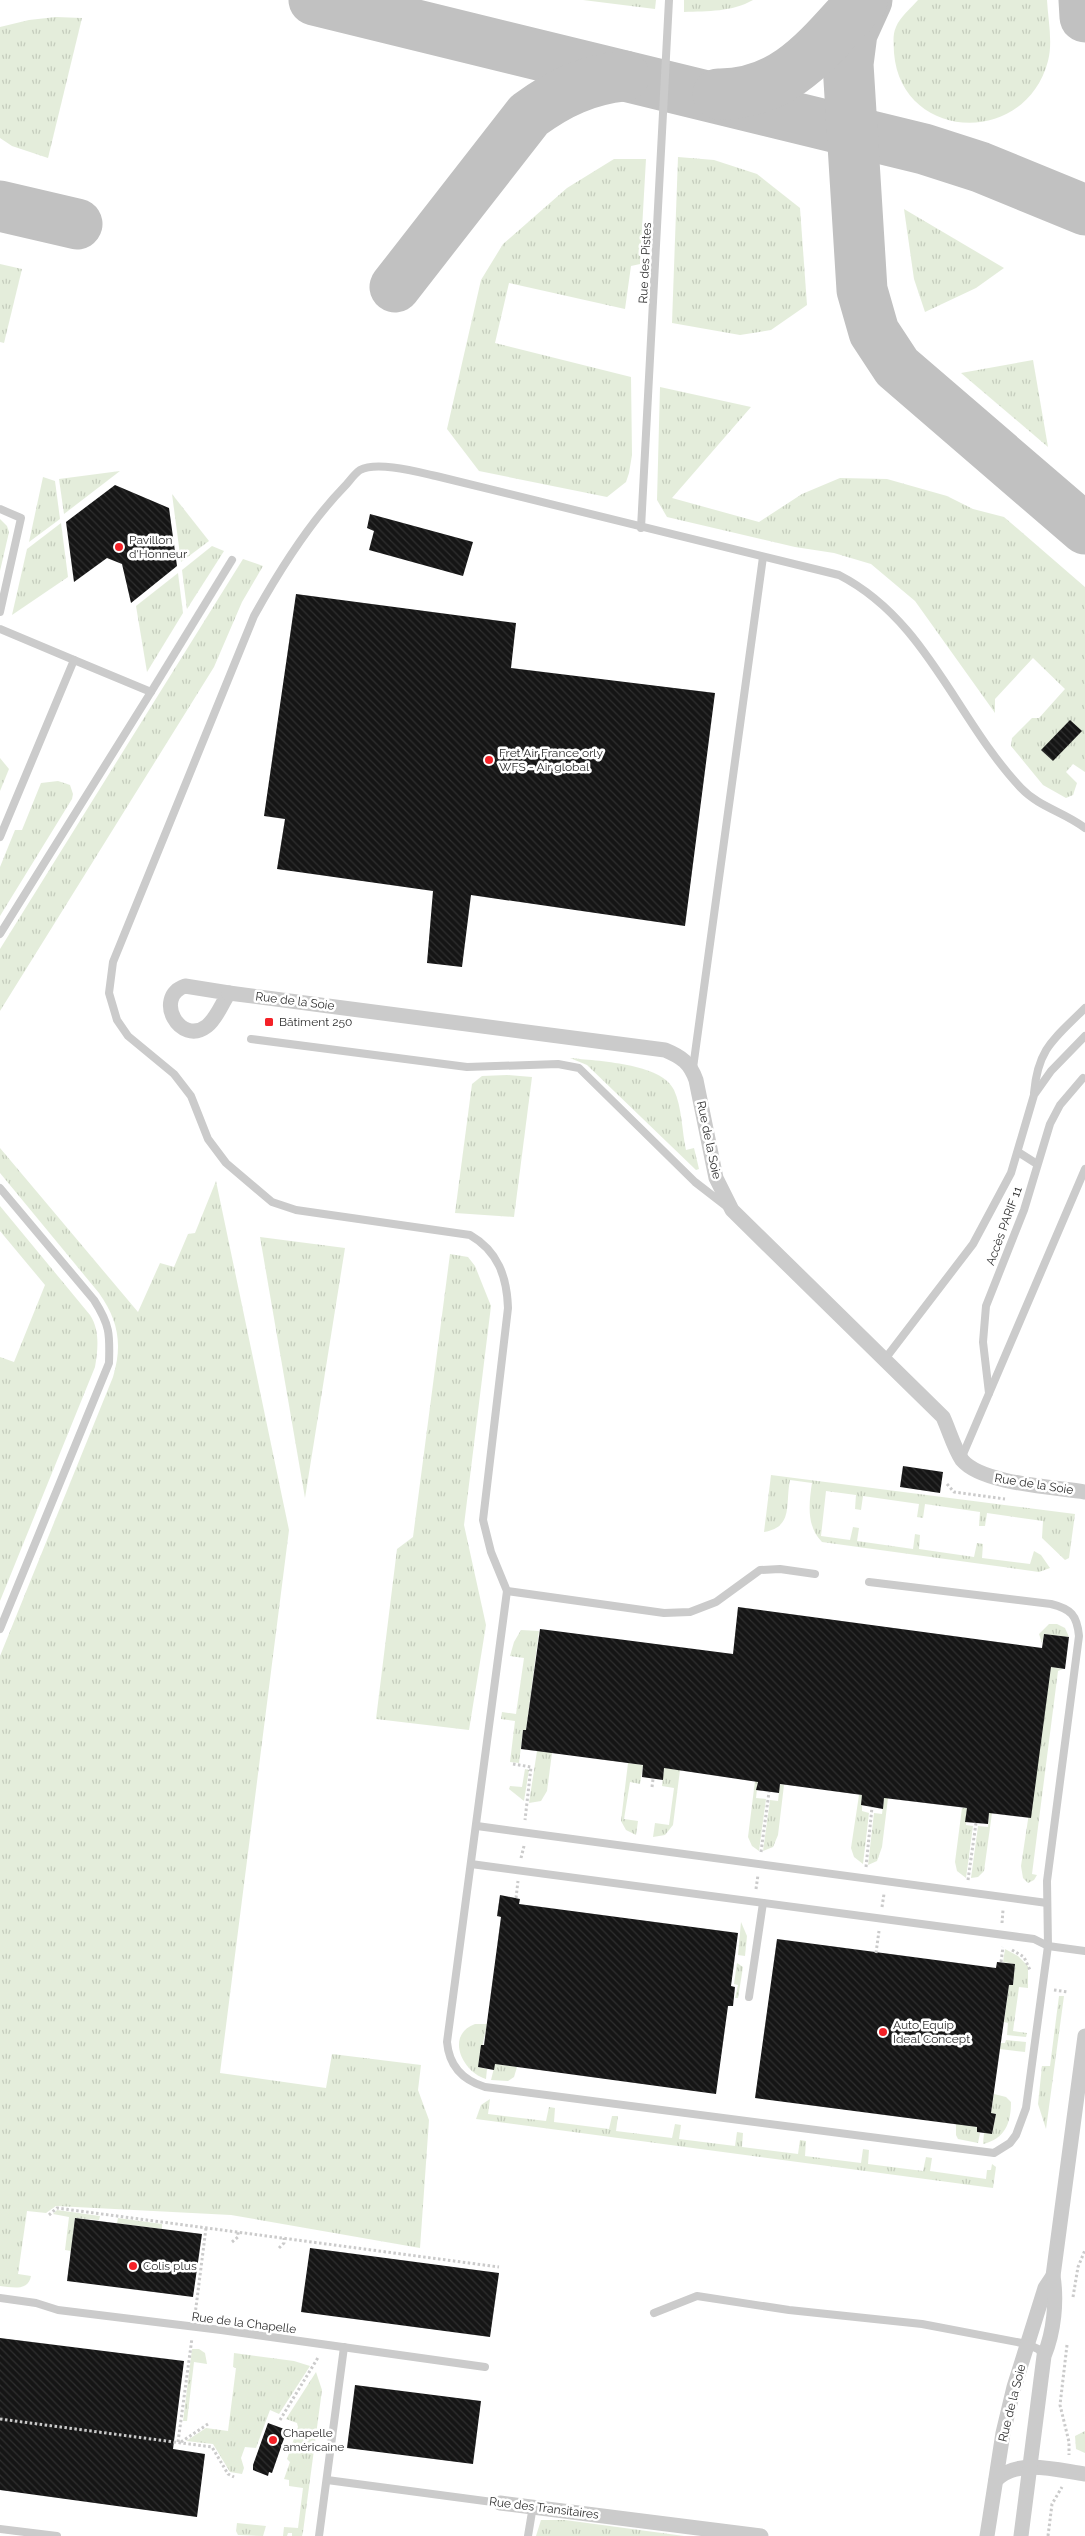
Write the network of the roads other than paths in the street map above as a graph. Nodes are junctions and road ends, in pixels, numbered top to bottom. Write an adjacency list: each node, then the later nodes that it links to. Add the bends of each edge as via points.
1 (669, 0): 3 (lane, Rue des Pistes)
2 (0, 509): 6 (lane, via 22,518)
3 (641, 528): 4 (lane); 31 (lane, via 436,476 381,468 360,470 324,509 273,581 254,616 113,962 109,993 117,1020 128,1036 174,1074 191,1096 208,1139 226,1163 272,1202 296,1210 470,1235 483,1242 498,1262 507,1286 508,1308 483,1520 485,1536)
4 (763, 557): 10 (lane, via 839,575 884,604 938,669 989,749 1020,787 1033,800); 17 (lane)
5 (232, 560): 9 (lane)
6 (0, 612)
7 (0, 629): 8 (lane)
8 (74, 660): 9 (lane); 11 (lane)
9 (151, 692): 12 (lane)
10 (1085, 828)
11 (0, 837)
12 (0, 934)
13 (228, 992): 17 (street, Rue de la Soie, via 665,1050 682,1058)
14 (1085, 1008): 19 (lane, via 1046,1046 1039,1062)
15 (1085, 1036): 19 (lane, via 1051,1071)
16 (251, 1039): 24 (lane, via 467,1067 558,1064 579,1068 695,1182)
17 (692, 1070): 24 (street, Rue de la Soie, via 716,1178)
18 (1082, 1078): 21 (lane, Accès PARIF 11, via 1060,1105 1050,1124)
19 (1034, 1095): 20 (lane)
20 (1018, 1152): 21 (lane); 25 (lane, via 1011,1173 973,1244)
21 (1037, 1164): 26 (lane, Accès PARIF 11, via 1022,1216 986,1306 983,1342)
22 (1085, 1169): 26 (lane, Accès PARIF 11)
23 (0, 1188): 32 (lane, via 94,1300 107,1320 110,1342 109,1363)
24 (732, 1210): 25 (street, Rue de la Soie)
25 (885, 1360): 27 (street, Rue de la Soie, via 943,1417)
26 (989, 1393): 27 (lane, Accès PARIF 11)
27 (961, 1459): 28 (street, Rue de la Soie, via 976,1471 994,1478)
28 (1085, 1492)
29 (815, 1574): 31 (lane, via 760,1570 716,1602 690,1612 664,1613)
30 (869, 1582): 36 (lane, via 1051,1604 1064,1607 1075,1615 1079,1636 1047,1881)
31 (507, 1591): 33 (lane)
32 (0, 1629)
33 (477, 1826): 34 (lane); 36 (lane)
34 (471, 1864): 35 (lane); 37 (lane, via 448,2051 460,2074 485,2087 994,2153 1010,2143 1026,2108)
35 (763, 1903): 37 (lane, via 1034,1939); 39 (lane)
36 (1047, 1903): 37 (lane)
37 (1048, 1946): 38 (lane)
38 (1085, 1950)
39 (749, 1997)
40 (1085, 2036): 41 (street, Rue de la Soie)
41 (1053, 2276): 44 (street, Rue de la Soie, via 1045,2288); 46 (street, Rue de la Soie, via 1055,2291 1050,2342)
42 (0, 2298): 45 (lane, Rue de la Chapelle, via 58,2310)
43 (654, 2313): 44 (lane, via 697,2296 789,2310 922,2324)
44 (1027, 2344): 46 (lane); 51 (street, Rue de la Soie, via 1005,2424)
45 (344, 2347): 47 (lane, Rue de la Chapelle); 50 (lane)
46 (1044, 2356): 48 (street, Rue de la Soie)
47 (485, 2367)
48 (1030, 2467): 49 (street); 51 (street, via 1013,2469); 60 (street, Rue de la Soie)
49 (1085, 2474)
50 (327, 2480): 52 (lane, Rue des Transitaires); 56 (lane)
51 (996, 2480): 59 (street, Rue de la Soie)
52 (500, 2503): 53 (street, Rue des Transitaires)
53 (533, 2506): 57 (lane); 58 (street, Rue des Transitaires)
54 (0, 2530): 55 (lane)
55 (57, 2536)
56 (319, 2536)
57 (528, 2536)
58 (761, 2536)
59 (987, 2536)
60 (1021, 2536)

